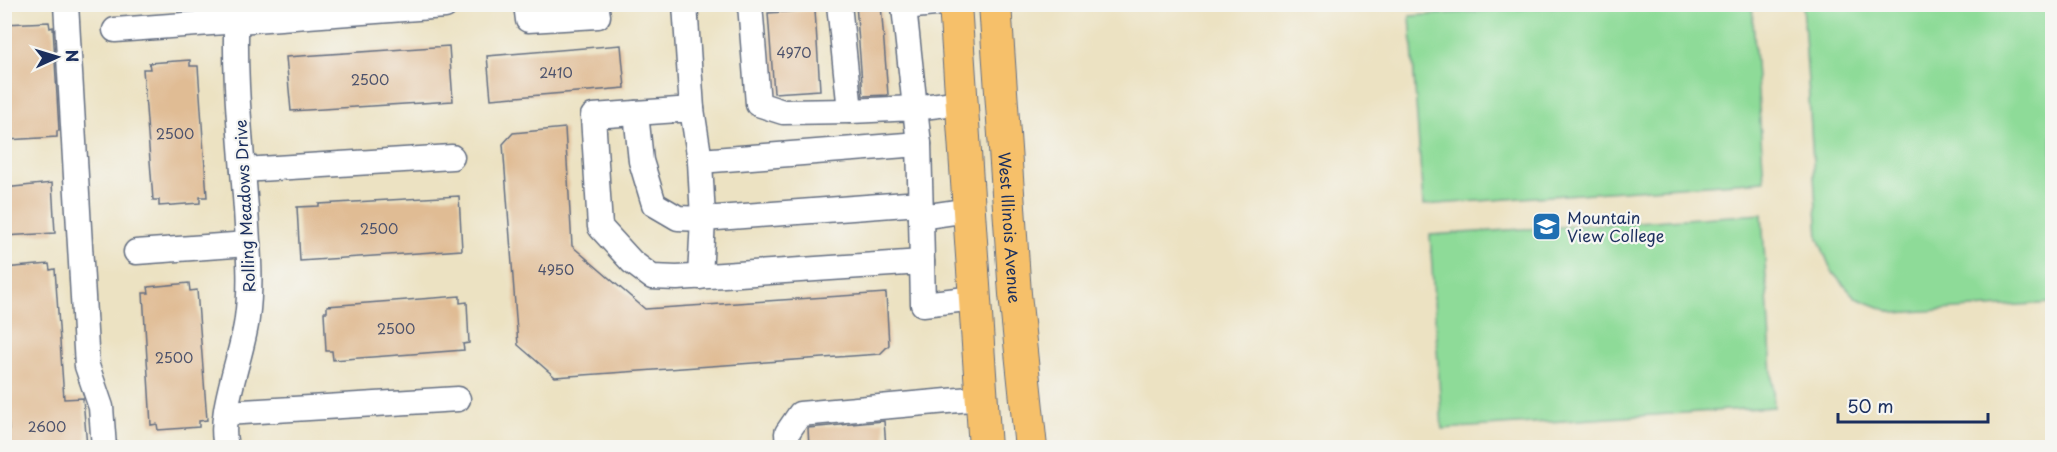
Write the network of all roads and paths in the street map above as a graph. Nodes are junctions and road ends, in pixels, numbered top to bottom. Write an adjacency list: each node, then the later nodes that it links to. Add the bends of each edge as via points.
1 (66, 4): 36 (lane, via 87,366 101,407)
2 (526, 4): 3 (lane, via 528,20 598,16)
3 (596, 4)
4 (685, 4): 16 (lane)
5 (750, 4): 17 (lane, via 758,104 783,112)
6 (839, 4): 17 (lane)
7 (935, 4): 11 (lane)
8 (955, 4): 14 (main road)
9 (995, 4): 30 (main road, West Illinois Avenue)
10 (445, 6): 12 (lane)
11 (904, 6): 15 (lane)
12 (237, 12): 13 (lane); 22 (lane, Rolling Meadows Drive)
13 (116, 30)
14 (962, 102): 15 (lane); 24 (main road)
15 (915, 108): 17 (lane); 19 (lane)
16 (692, 109): 18 (lane); 21 (lane)
17 (850, 111)
18 (636, 113): 25 (lane, via 641,162 654,204 678,218); 29 (lane, via 593,116 600,227 632,262 652,277)
19 (919, 144): 21 (lane); 23 (lane)
20 (452, 157): 22 (lane)
21 (700, 161): 25 (lane)
22 (243, 170): 26 (lane, Rolling Meadows Drive)
23 (920, 210): 24 (lane); 25 (lane); 28 (lane)
24 (969, 210): 31 (main road)
25 (703, 219): 29 (lane)
26 (248, 244): 27 (lane); 34 (lane, Rolling Meadows Drive, via 247,321)
27 (136, 252)
28 (922, 262): 29 (lane); 31 (lane, via 923,304)
29 (700, 277)
30 (1015, 294): 31 (main road); 39 (main road, West Illinois Avenue)
31 (975, 298): 32 (main road)
32 (982, 398): 37 (lane, via 800,414 787,433); 38 (main road)
33 (458, 399): 34 (lane)
34 (226, 413): 35 (lane, Rolling Meadows Drive)
35 (221, 445)
36 (104, 447)
37 (788, 447)
38 (985, 447)
39 (1031, 447)

